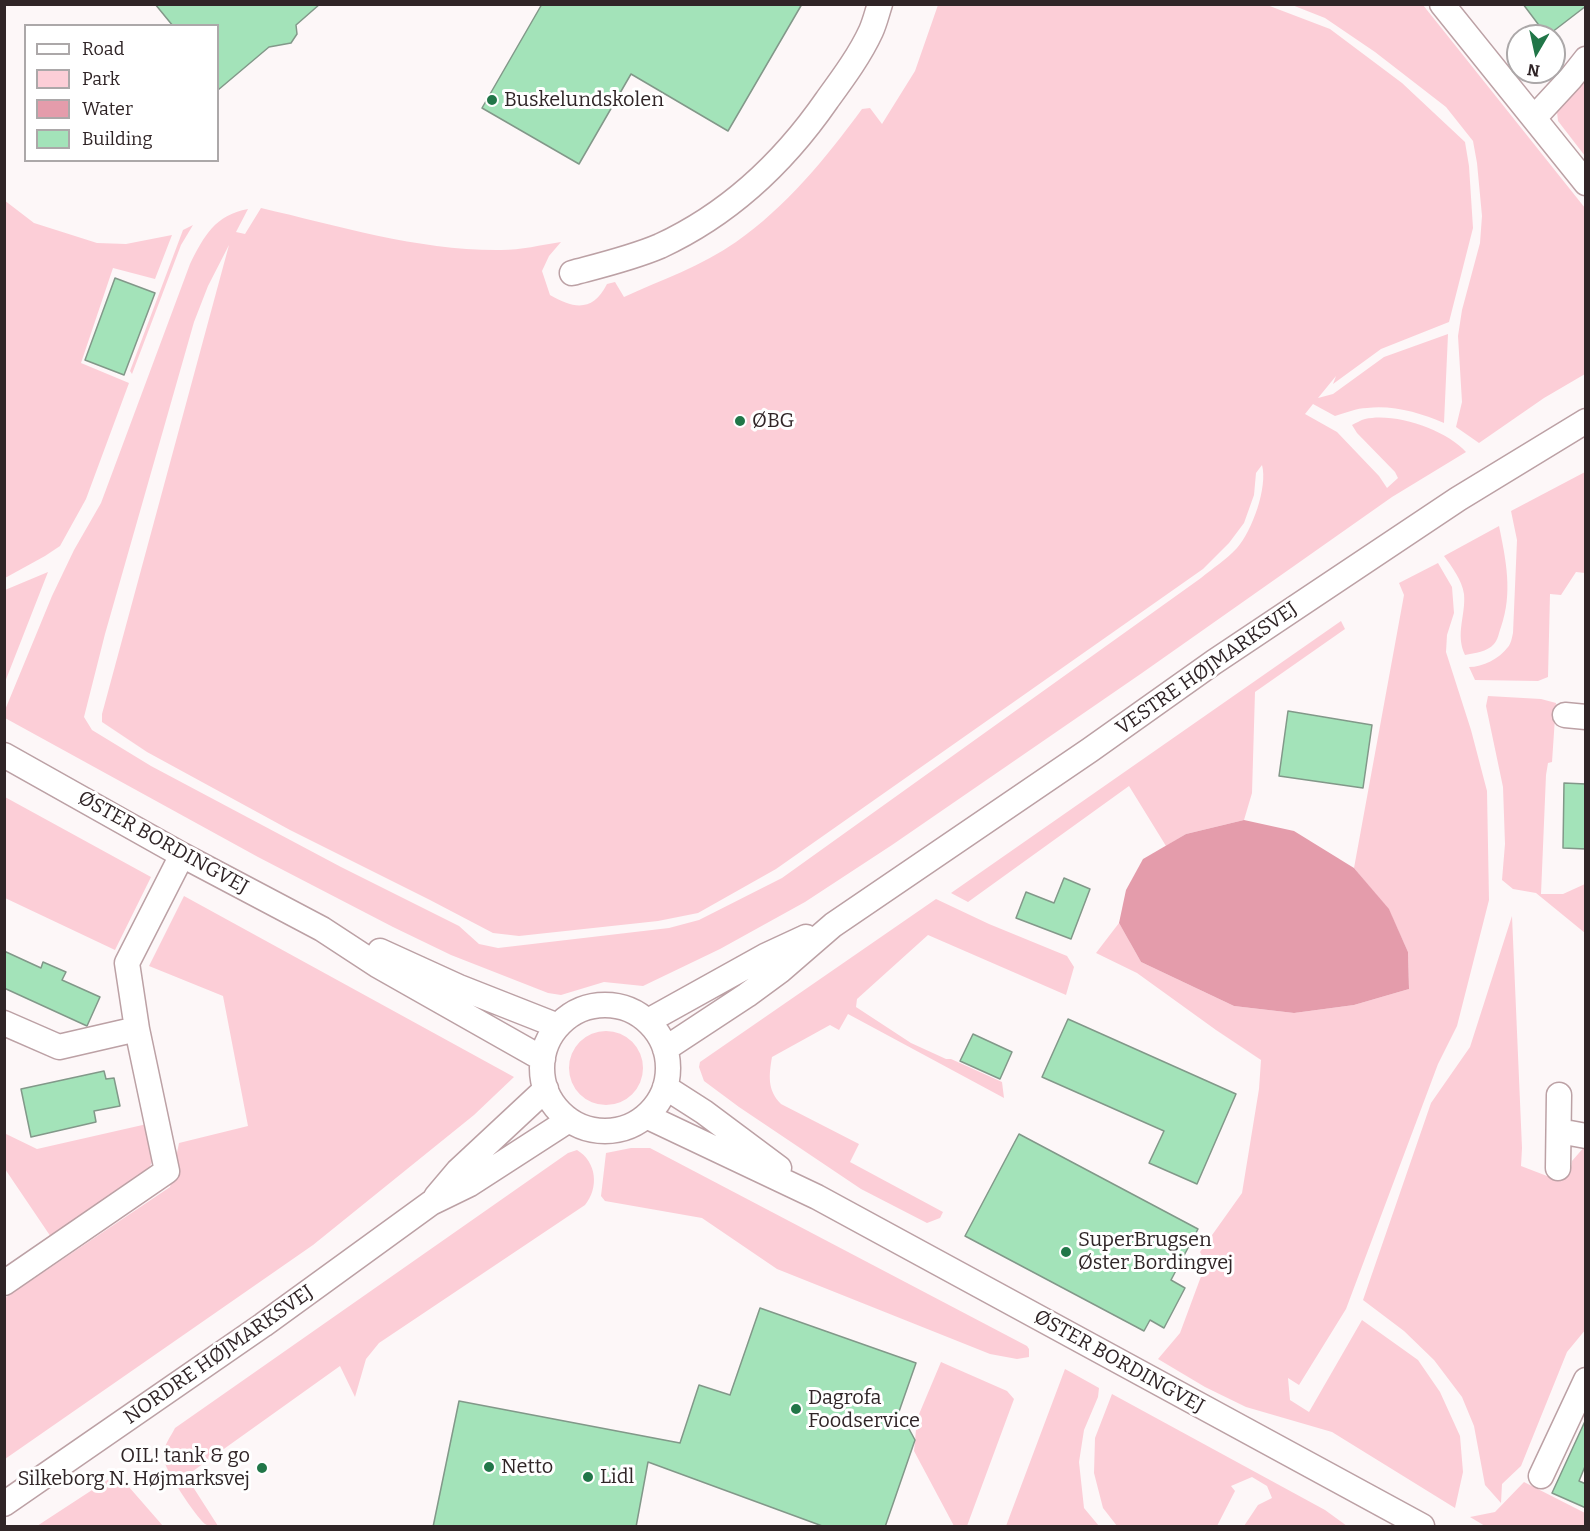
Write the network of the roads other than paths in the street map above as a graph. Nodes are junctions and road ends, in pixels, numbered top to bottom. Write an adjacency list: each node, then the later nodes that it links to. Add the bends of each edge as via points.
1 (880, 4): 6 (street, via 871,31 816,116 779,161 728,206 660,246)
2 (1442, 4): 4 (street)
3 (1586, 59): 4 (street)
4 (1534, 118): 5 (street)
5 (1586, 183)
6 (572, 273)
7 (1586, 421): 10 (street, VESTRE HØJMARKSVEJ, via 1458,498 1336,579)
8 (4, 755): 9 (street, ØSTER BORDINGVEJ)
9 (182, 855): 11 (street, ØSTER BORDINGVEJ); 15 (street, via 127,963)
10 (833, 926): 12 (street, VESTRE HØJMARKSVEJ, via 765,956); 16 (street, VESTRE HØJMARKSVEJ, via 747,995)
11 (322, 928): 14 (street, ØSTER BORDINGVEJ); 17 (street, ØSTER BORDINGVEJ, via 376,965)
12 (648, 1021): 14 (street, via 627,1009 596,1005 581,1009); 16 (street)
13 (4, 1023): 15 (street, via 59,1047)
14 (558, 1026): 17 (street)
15 (136, 1029): 28 (street, via 167,1172)
16 (665, 1049): 18 (street)
17 (543, 1059): 19 (street)
18 (665, 1087): 21 (street); 26 (street, ØSTER BORDINGVEJ)
19 (546, 1089): 22 (street); 27 (street, NORDRE HØJMARKSVEJ, via 458,1171)
20 (1559, 1095): 23 (street)
21 (646, 1116): 22 (street, via 634,1124 606,1131); 26 (street, ØSTER BORDINGVEJ)
22 (569, 1120): 27 (street, NORDRE HØJMARKSVEJ, via 471,1184)
23 (1559, 1131): 24 (street); 25 (street)
24 (1586, 1136)
25 (1558, 1168)
26 (817, 1197): 32 (street, ØSTER BORDINGVEJ)
27 (431, 1203): 31 (street, NORDRE HØJMARKSVEJ)
28 (4, 1283)
29 (1586, 1380): 30 (street)
30 (1540, 1476)
31 (4, 1504)
32 (1422, 1527)

